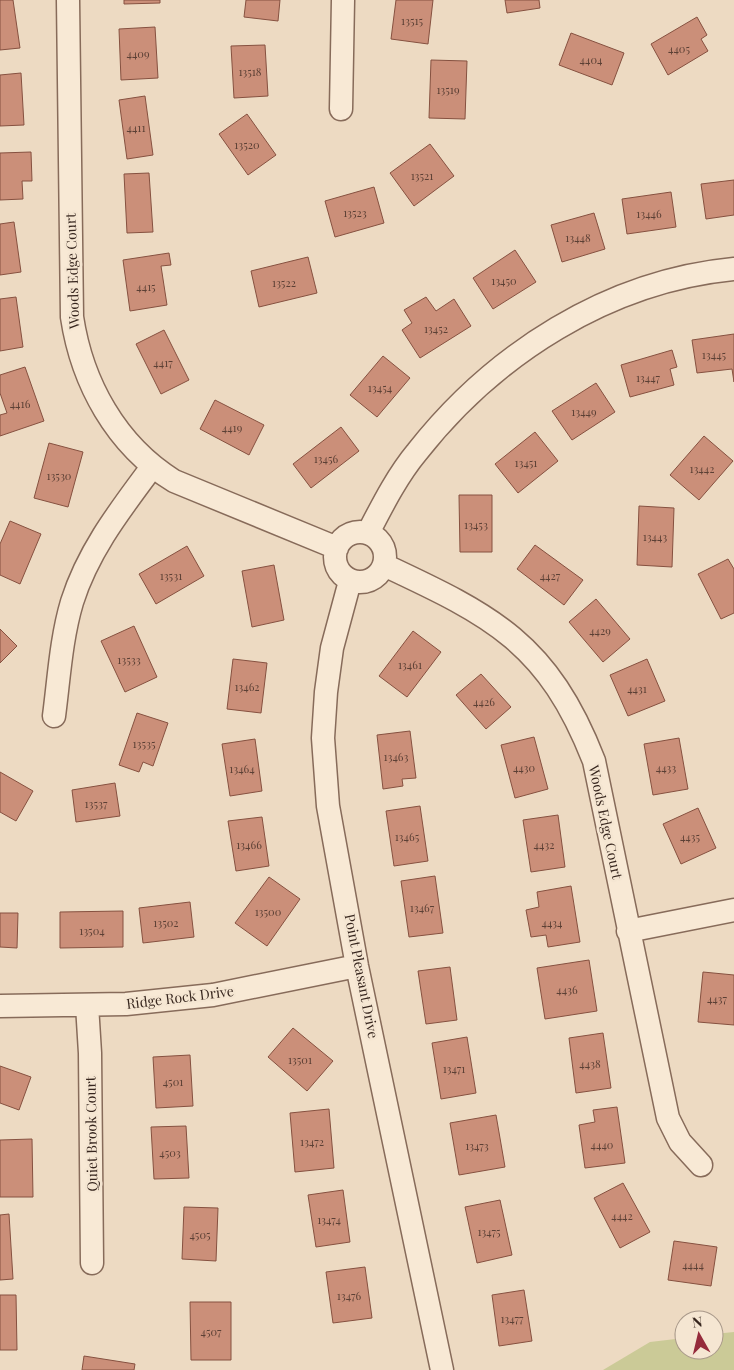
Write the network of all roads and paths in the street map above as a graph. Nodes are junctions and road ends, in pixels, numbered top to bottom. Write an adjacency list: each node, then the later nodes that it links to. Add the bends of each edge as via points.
1 (68, 0): 5 (street, Woods Edge Court, via 70,233 75,338 95,394 114,425)
2 (343, 0): 3 (street)
3 (342, 109)
4 (734, 269): 6 (street, via 677,279 638,291 567,322 530,343 469,393 416,453)
5 (152, 468): 7 (street, Woods Edge Court, via 174,481); 10 (street, via 106,530 79,582 66,627)
6 (368, 534): 7 (street, via 361,532 346,536); 8 (street, via 381,543)
7 (337, 548): 9 (street, via 336,563)
8 (384, 565): 9 (street, via 374,578); 12 (street, Woods Edge Court, via 447,594 488,618 521,644 555,684 579,723 594,761)
9 (350, 582): 13 (street, Point Pleasant Drive, via 332,648 323,738 328,806)
10 (54, 716)
11 (734, 910): 12 (street)
12 (628, 931): 16 (street, Woods Edge Court, via 668,1118 680,1142)
13 (357, 966): 14 (street, Ridge Rock Drive, via 213,995); 18 (street, Point Pleasant Drive)
14 (87, 1005): 15 (street, Ridge Rock Drive); 17 (street, Quiet Brook Court)
15 (0, 1006)
16 (701, 1166)
17 (92, 1263)
18 (442, 1370)

